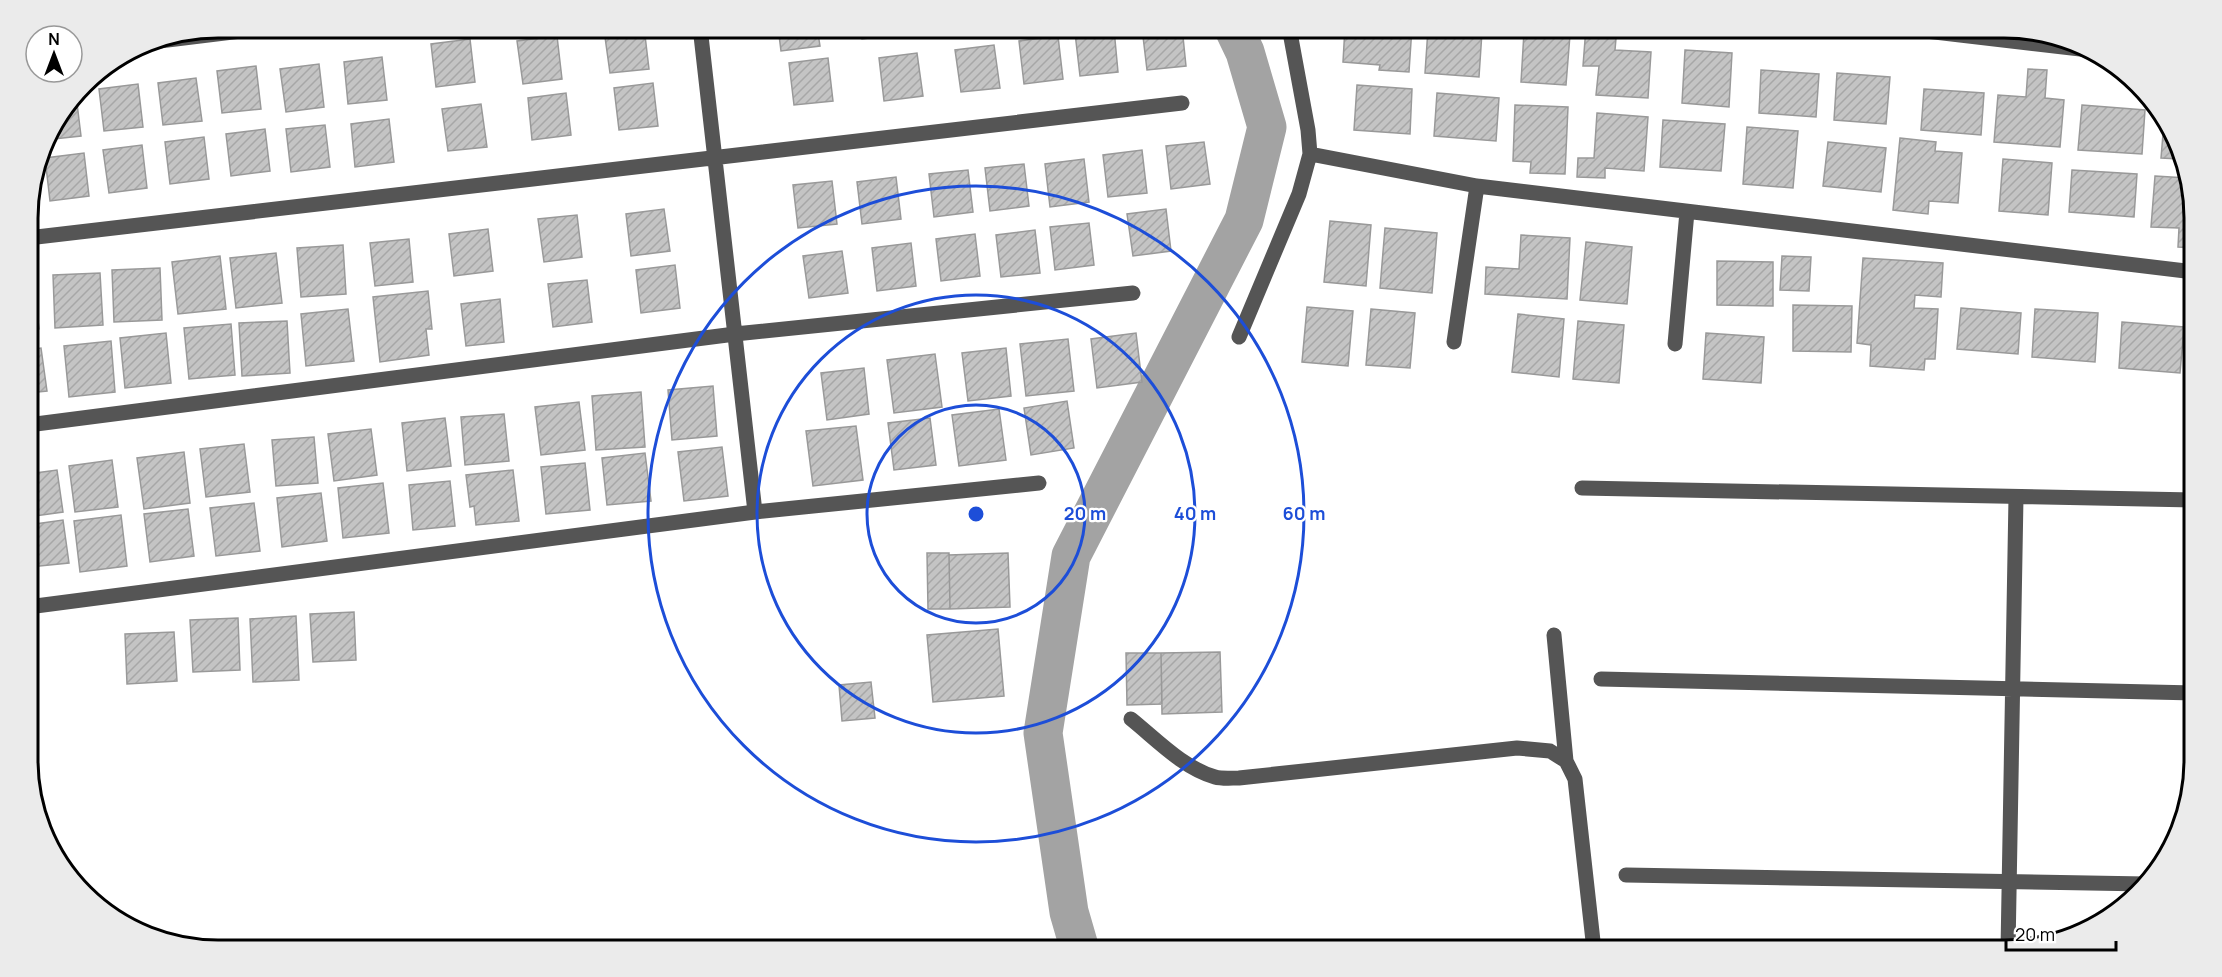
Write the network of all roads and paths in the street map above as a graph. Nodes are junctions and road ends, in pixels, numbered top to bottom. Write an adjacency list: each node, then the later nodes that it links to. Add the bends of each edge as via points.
1 (701, 37): 7 (street)
2 (1292, 37): 6 (street)
3 (1978, 37): 4 (street)
4 (2059, 46)
5 (1182, 103): 7 (street)
6 (1310, 154): 8 (street); 14 (street, via 1299,194)
7 (714, 158): 10 (street); 13 (street)
8 (1477, 186): 9 (street); 15 (street)
9 (1687, 212): 11 (street); 16 (street)
10 (38, 237)
11 (2184, 271)
12 (1133, 293): 13 (street)
13 (735, 334): 17 (street); 22 (street)
14 (1239, 337)
15 (1454, 342)
16 (1675, 344)
17 (38, 425)
18 (1039, 483): 22 (street)
19 (1582, 488): 20 (street)
20 (2016, 496): 21 (street); 26 (street)
21 (2184, 500)
22 (755, 512): 23 (street)
23 (38, 606)
24 (1554, 635): 29 (street)
25 (1601, 679): 26 (street)
26 (2012, 689): 27 (street); 31 (street)
27 (2184, 693)
28 (1131, 719): 29 (street, via 1186,763 1218,778 1517,748 1550,751)
29 (1566, 761): 33 (street, via 1575,779)
30 (1626, 875): 31 (street)
31 (2009, 882): 32 (street); 34 (street)
32 (2134, 884)
33 (1593, 939)
34 (2008, 939)

